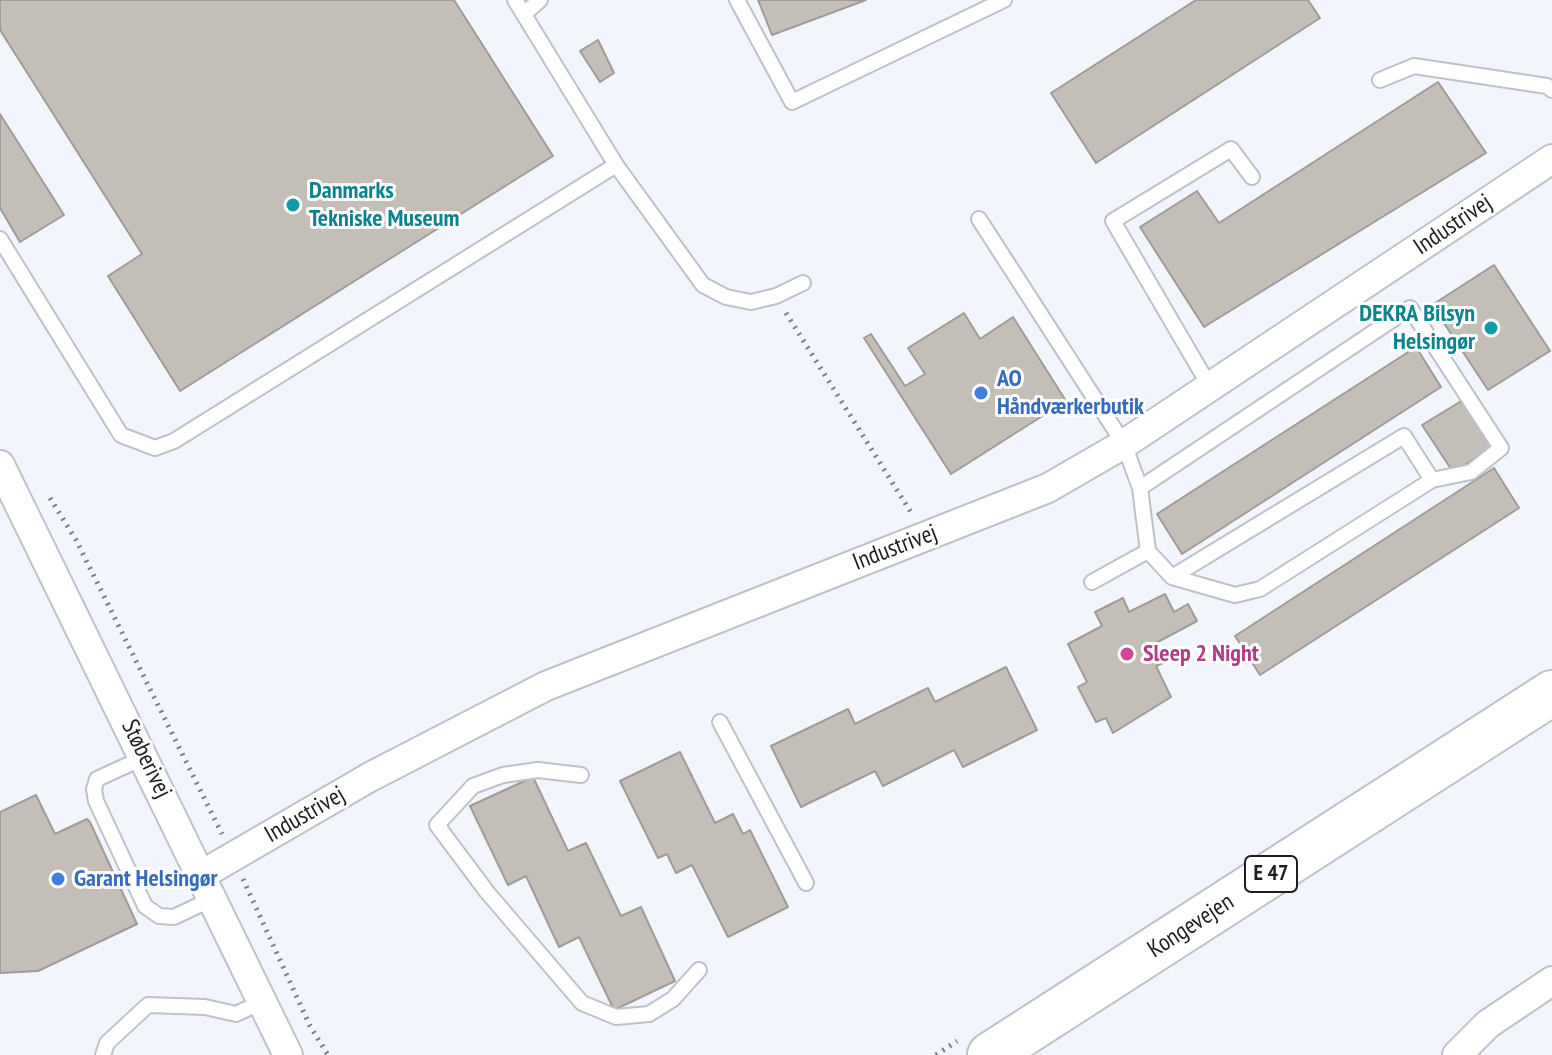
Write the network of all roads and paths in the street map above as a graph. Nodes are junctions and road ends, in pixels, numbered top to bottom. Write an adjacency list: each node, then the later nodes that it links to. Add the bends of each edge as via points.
1 (515, 0): 5 (lane)
2 (540, 0): 5 (lane)
3 (737, 0): 4 (lane, via 792,102)
4 (1004, 0)
5 (524, 14): 9 (lane)
6 (1380, 80): 7 (lane, via 1414,66)
7 (1552, 90)
8 (1552, 159): 15 (street, Industrivej)
9 (616, 165): 12 (lane, via 155,448 121,435); 14 (lane, via 703,285 751,302)
10 (1252, 177): 15 (lane, via 1231,149 1113,221)
11 (979, 219): 16 (lane)
12 (0, 239)
13 (803, 283): 14 (lane)
14 (776, 296): 21 (path)
15 (1210, 387): 16 (street, Industrivej)
16 (1124, 444): 19 (lane); 21 (street, Industrivej, via 1048,488)
17 (0, 465): 20 (street, Støberivej)
18 (1432, 480): 19 (lane, via 1471,472 1501,448 1410,308); 23 (lane, via 1260,589 1235,595); 23 (lane, via 1404,436)
19 (1140, 488): 22 (lane)
20 (8, 494): 27 (street, Støberivej); 29 (path, via 52,499)
21 (925, 536): 29 (street, Industrivej, via 546,686 370,777)
22 (1148, 551): 23 (lane); 24 (lane)
23 (1172, 577)
24 (1092, 582)
25 (1552, 693): 38 (main road, Kongevejen / E 47)
26 (720, 722): 30 (lane)
27 (145, 757): 31 (street, Støberivej); 31 (lane, via 97,779 94,789 145,906 159,916 174,917)
28 (581, 775): 32 (lane, via 538,770 503,775 473,786 437,825 582,1003 616,1017 649,1014 673,999)
29 (233, 857): 31 (street, Industrivej); 37 (path)
30 (806, 883)
31 (208, 886): 34 (street, Støberivej)
32 (699, 970)
33 (1552, 981): 39 (street, via 1488,1024)
34 (265, 1001): 35 (lane, via 236,1014 148,1005 107,1043); 36 (street, Støberivej)
35 (103, 1055)
36 (288, 1055)
37 (328, 1055)
38 (990, 1055)
39 (1457, 1055)

